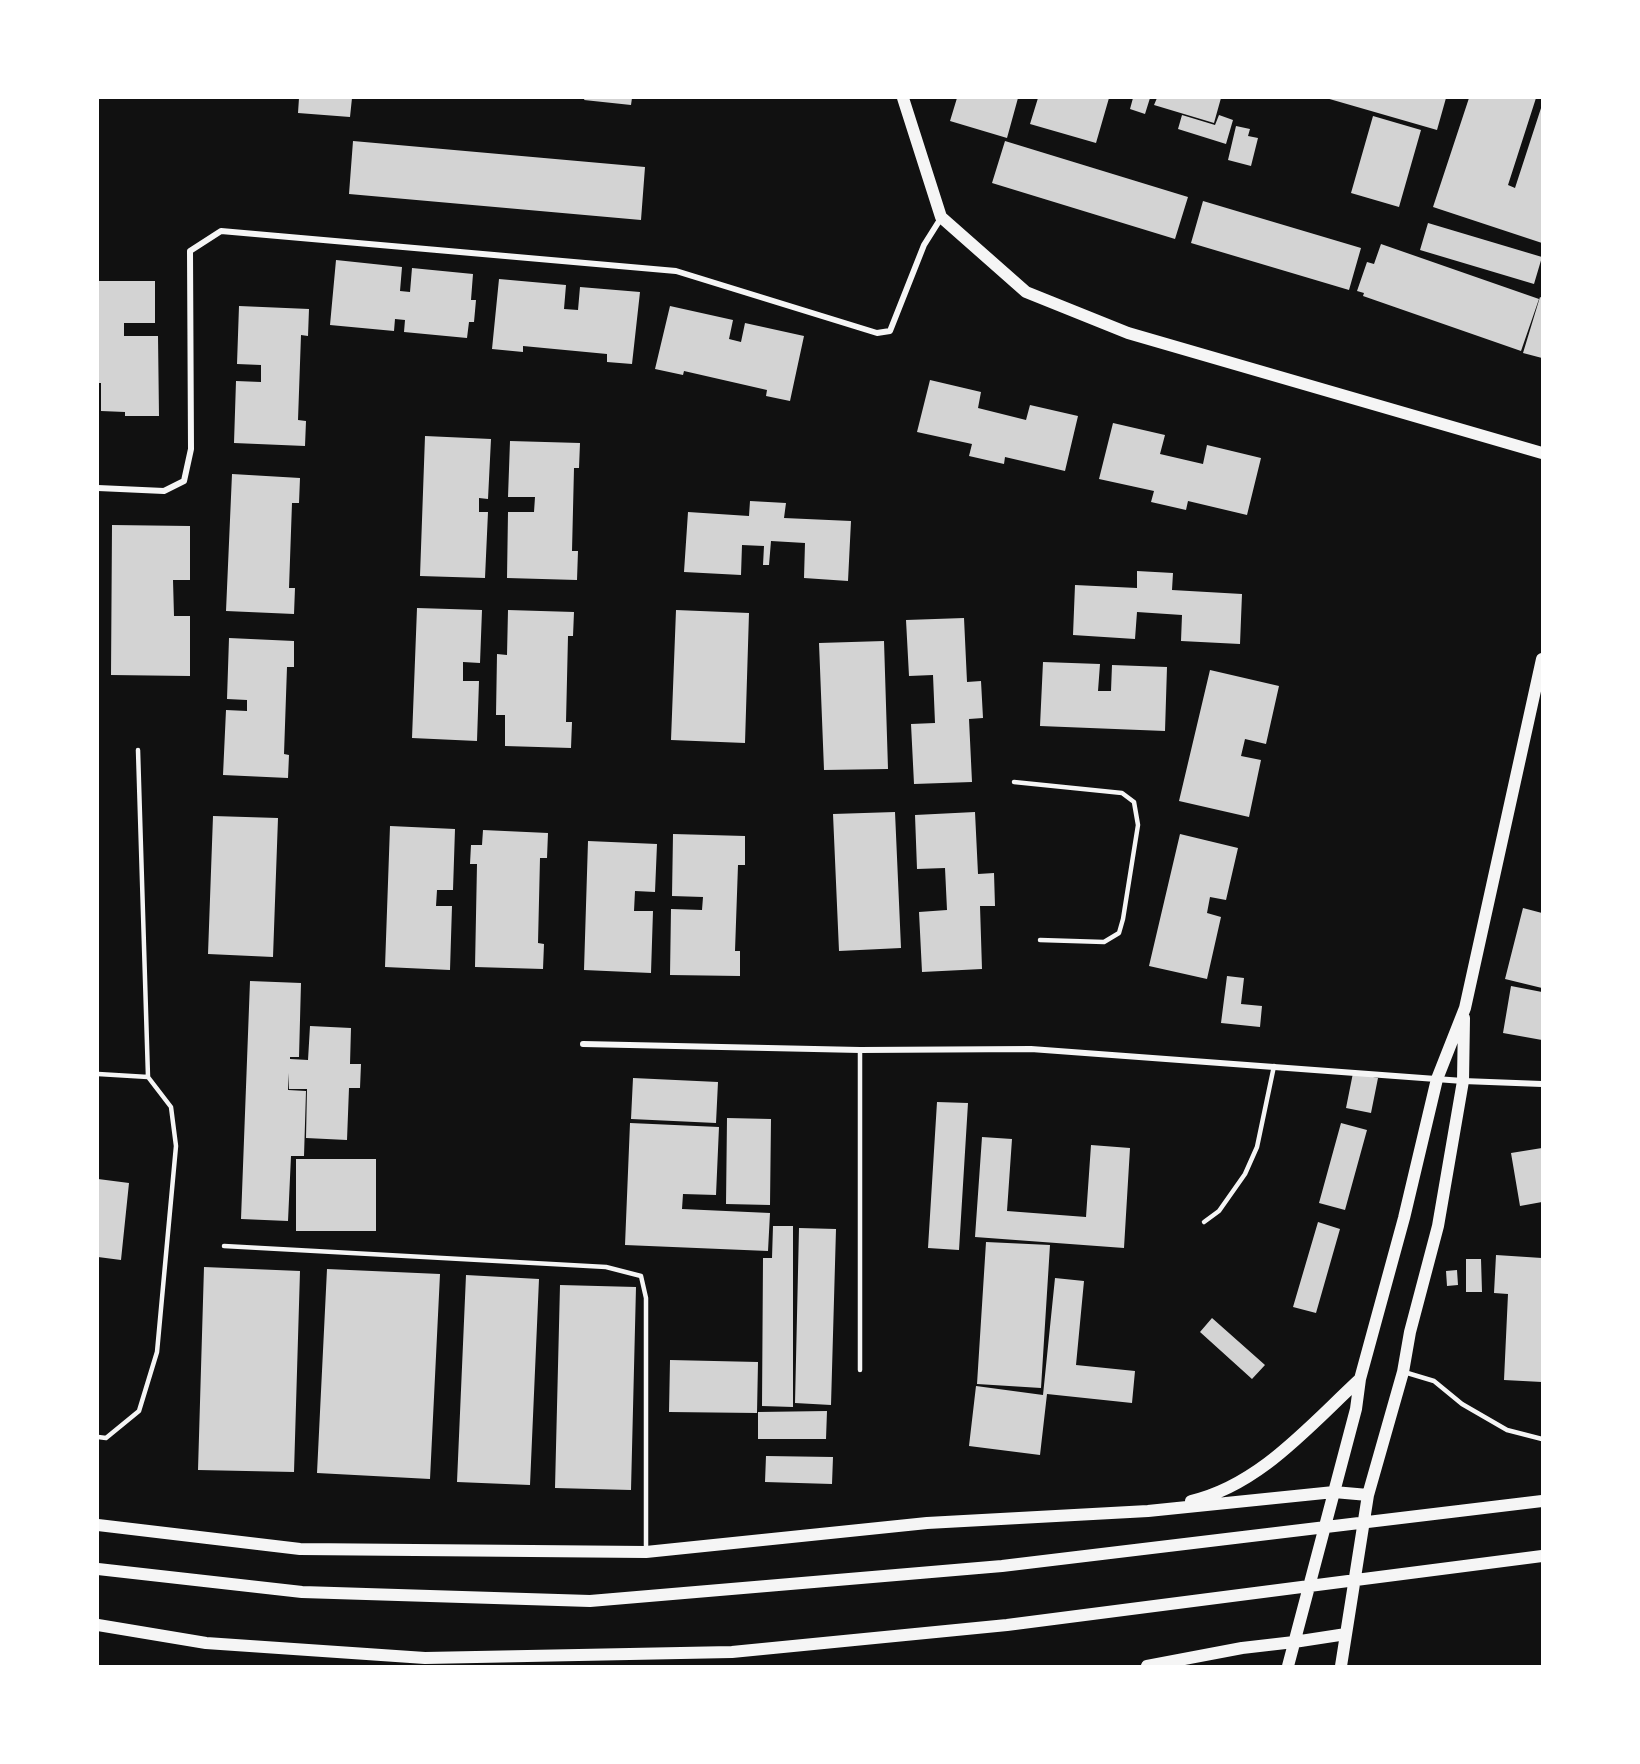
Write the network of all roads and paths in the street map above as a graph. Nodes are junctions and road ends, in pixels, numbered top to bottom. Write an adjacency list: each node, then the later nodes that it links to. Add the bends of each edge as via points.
1 (903, 98): 2 (main road)
2 (941, 217): 3 (main road, via 1026,292 1128,333); 4 (street, via 924,245 890,331 877,333 676,271 221,231 190,251 190,449 184,481 164,491)
3 (1542, 453)
4 (98, 488)
5 (1542, 659): 9 (main road)
6 (138, 750): 14 (lane)
7 (1014, 782): 8 (lane, via 1122,793 1134,802 1138,825 1119,933 1104,942)
8 (1040, 940)
9 (1465, 1008): 15 (main road); 16 (main road)
10 (583, 1044): 11 (street)
11 (860, 1050): 12 (street, via 1031,1049); 20 (lane)
12 (1274, 1066): 15 (street); 18 (lane, via 1257,1147 1245,1174 1219,1211)
13 (98, 1074): 14 (lane)
14 (148, 1077): 23 (lane, via 171,1107 176,1146 157,1352 139,1411 106,1438)
15 (1437, 1079): 16 (street); 22 (main road)
16 (1463, 1081): 17 (street); 21 (main road, via 1438,1226)
17 (1542, 1084)
18 (1204, 1222)
19 (224, 1246): 30 (lane, via 606,1267 641,1276 646,1298)
20 (860, 1370)
21 (1403, 1372): 24 (lane, via 1434,1381 1462,1404 1507,1430); 26 (main road)
22 (1360, 1379): 25 (main road); 28 (main road, via 1253,1474 1201,1499)
23 (98, 1437)
24 (1542, 1438)
25 (1334, 1492): 26 (main road); 28 (main road); 35 (main road)
26 (1368, 1495): 34 (main road)
27 (1542, 1501): 32 (main road, via 1002,1566 590,1601 302,1592)
28 (1148, 1511): 30 (main road, via 927,1523)
29 (98, 1525): 30 (main road, via 300,1549)
30 (646, 1552)
31 (1542, 1556): 33 (main road, via 1007,1624 732,1652 425,1659 206,1643)
32 (98, 1569)
33 (98, 1625)
34 (1346, 1634): 35 (main road); 38 (main road)
35 (1294, 1642): 36 (main road); 37 (main road)
36 (1147, 1666)
37 (1288, 1666)
38 (1341, 1666)

